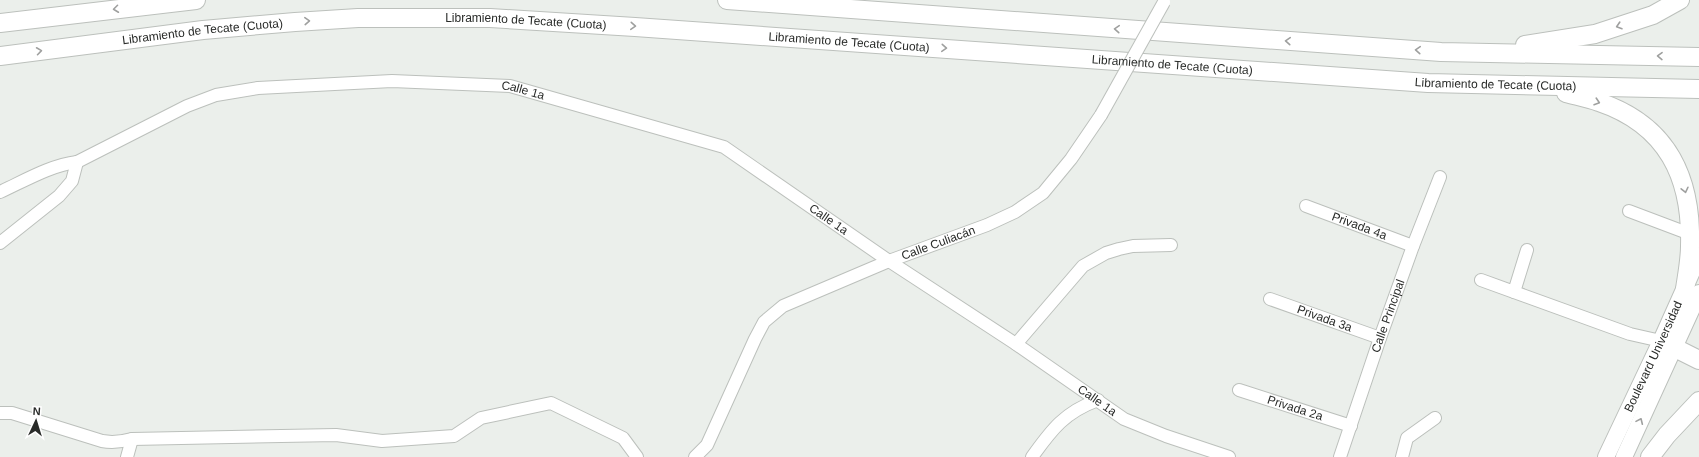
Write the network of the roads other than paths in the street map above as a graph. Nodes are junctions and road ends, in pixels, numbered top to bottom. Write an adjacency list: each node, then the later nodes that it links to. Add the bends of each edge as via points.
1 (196, 0): 7 (highway, one-way to 7)
2 (727, 0): 8 (highway, one-way to 2)
3 (1680, 0): 6 (highway)
4 (1693, 0): 6 (highway)
5 (1164, 1): 24 (street, Calle Culiacán, bridge, via 1100,115 1071,159 1043,193 1001,219)
6 (1653, 15): 8 (highway, one-way to 8, via 1595,34 1494,49)
7 (0, 23)
8 (1441, 52): 10 (highway, one-way to 8)
9 (0, 56): 11 (highway, Libramiento de Tecate (Cuota), one-way to 11, via 203,30 295,22 358,18 490,18 1428,83)
10 (1699, 57)
11 (1532, 85): 12 (highway, Libramiento de Tecate (Cuota)); 18 (highway, one-way to 18, via 1599,102 1640,122 1670,154 1682,177 1689,211)
12 (1699, 89)
13 (77, 162): 15 (street, Calle 1a, via 67,163); 19 (street, via 72,181 59,196); 24 (street, Calle 1a, via 187,106 216,95 258,88 392,81 510,86 724,148)
14 (1440, 177): 21 (street, Calle Principal)
15 (0, 192)
16 (1306, 206): 21 (street, Privada 4a)
17 (1629, 211): 18 (street)
18 (1690, 234): 26 (highway)
19 (0, 243)
20 (1171, 245): 30 (street, via 1119,249 1083,266)
21 (1413, 246): 29 (street, Calle Principal)
22 (1527, 250): 27 (street)
23 (1699, 256): 26 (main road, Boulevard Universidad)
24 (889, 261): 30 (street, Calle 1a); 42 (street, Calle Culiacán, via 783,306 764,322 707,445)
25 (1481, 280): 27 (street)
26 (1692, 291): 31 (main road, Boulevard Universidad)
27 (1514, 292): 31 (street, via 1630,334)
28 (1270, 299): 29 (street, Privada 3a)
29 (1380, 338): 38 (street, Calle Principal)
30 (1016, 344): 34 (street, Calle 1a)
31 (1668, 344): 32 (highway); 47 (main road, Boulevard Universidad); 48 (main road, Boulevard Universidad, one-way to 31)
32 (1699, 360)
33 (1239, 390): 38 (street, Privada 2a)
34 (1098, 400): 43 (street, via 1067,415); 44 (street, Calle 1a, via 1124,419)
35 (1699, 401): 49 (highway)
36 (0, 413): 39 (street, via 12,413 102,441 119,443)
37 (1435, 418): 46 (street, via 1407,438)
38 (1351, 426): 45 (street, Calle Principal)
39 (132, 439): 40 (street); 41 (street, via 336,435 382,441 454,436 481,418 550,403 623,438)
40 (127, 457)
41 (637, 457)
42 (695, 457)
43 (1032, 457)
44 (1229, 457)
45 (1340, 457)
46 (1402, 457)
47 (1606, 457)
48 (1624, 457)
49 (1650, 457)

